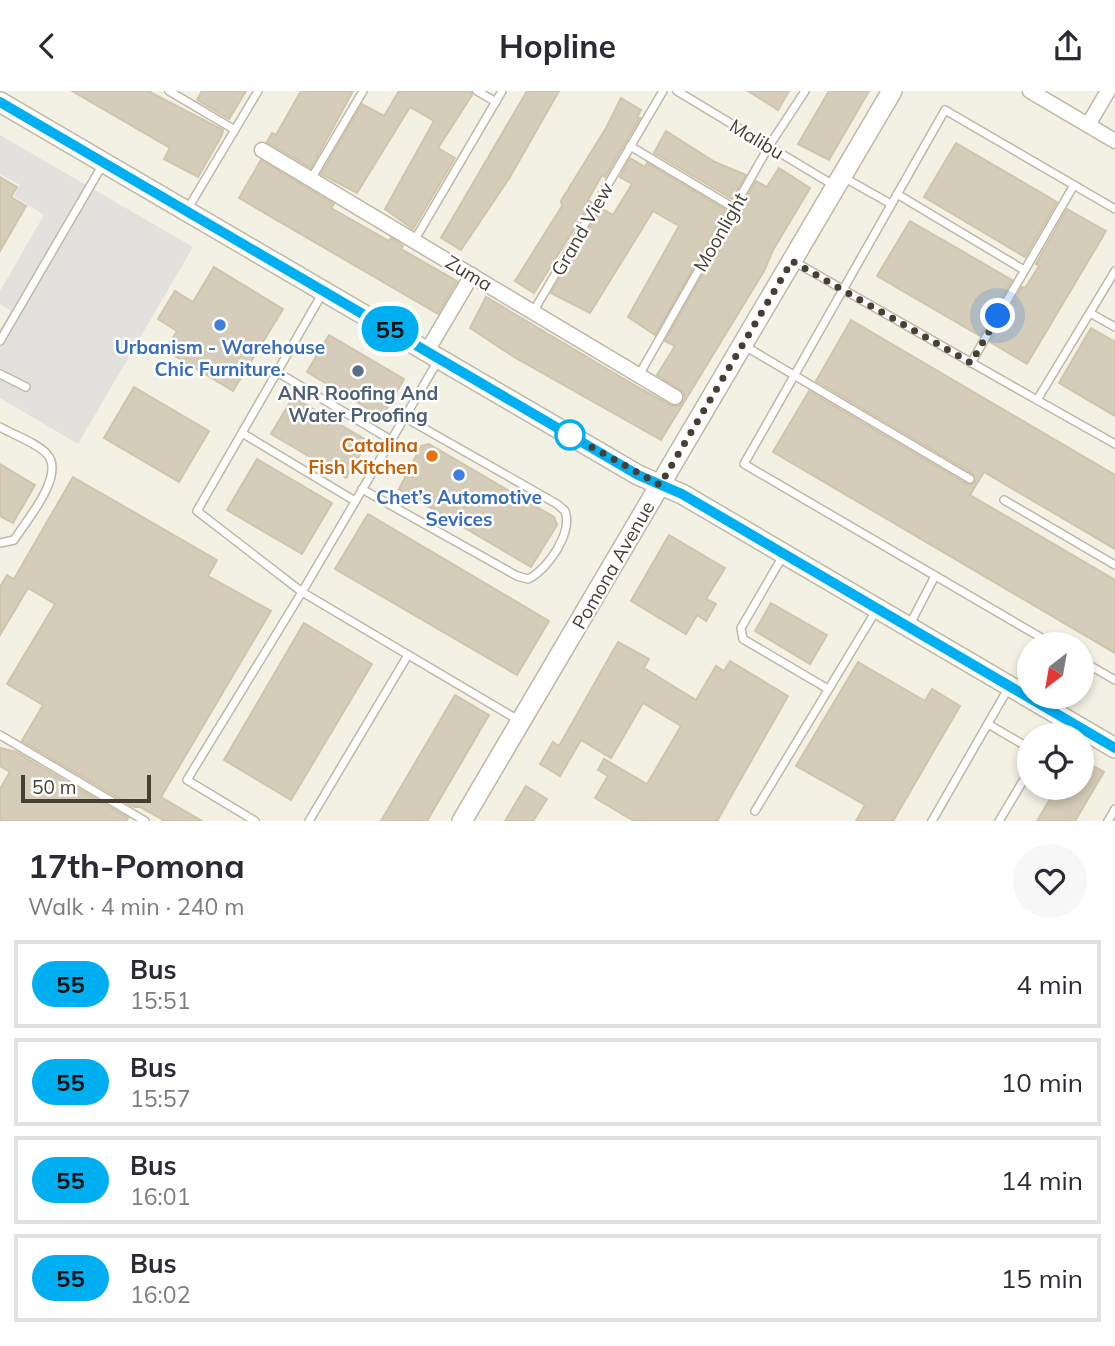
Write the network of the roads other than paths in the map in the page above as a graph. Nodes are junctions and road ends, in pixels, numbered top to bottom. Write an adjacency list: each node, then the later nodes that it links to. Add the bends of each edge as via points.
1 (169, 91): 15 (lane)
2 (258, 91): 15 (lane)
3 (363, 91): 21 (lane)
4 (477, 91): 13 (lane)
5 (502, 91): 13 (lane)
6 (663, 91): 17 (lane, Grand View)
7 (677, 91): 18 (lane, Malibu)
8 (805, 91): 18 (lane, Moonlight)
9 (892, 91): 22 (street, Pomona Avenue)
10 (1030, 91): 14 (street)
11 (1108, 91): 14 (street)
12 (0, 102): 20 (street)
13 (496, 102): 29 (lane)
14 (1088, 125): 16 (street)
15 (235, 130): 28 (lane)
16 (1115, 141)
17 (630, 146): 26 (lane); 36 (lane, Grand View)
18 (769, 146): 22 (lane, Malibu); 26 (lane, Moonlight)
19 (262, 150): 21 (street, Zuma)
20 (103, 163): 28 (street); 39 (lane)
21 (312, 179): 29 (street, Zuma)
22 (839, 181): 25 (lane, Malibu); 30 (street, Pomona Avenue)
23 (1073, 185): 24 (lane, via 945,110); 27 (lane); 31 (lane)
24 (897, 194): 25 (lane); 31 (lane)
25 (891, 204): 35 (lane)
26 (734, 208): 45 (lane, Moonlight)
27 (1115, 209)
28 (186, 211): 34 (street)
29 (414, 241): 33 (street, Zuma)
30 (792, 261): 35 (lane); 40 (street, Pomona Avenue)
31 (1024, 269): 42 (lane)
32 (1115, 271): 37 (lane)
33 (472, 275): 36 (street, Zuma); 41 (street)
34 (324, 290): 41 (street); 43 (lane)
35 (843, 290): 42 (lane); 46 (lane)
36 (533, 312): 45 (street, Zuma)
37 (1090, 313): 38 (lane); 49 (lane)
38 (1115, 327)
39 (0, 341)
40 (743, 345): 46 (lane); 56 (street, Pomona Avenue)
41 (433, 354): 50 (lane); 56 (street)
42 (971, 363): 49 (lane)
43 (277, 372): 52 (lane); 53 (lane)
44 (0, 374): 47 (lane)
45 (638, 375): 48 (street, Zuma)
46 (794, 376): 55 (lane); 63 (lane, via 744,464)
47 (26, 387)
48 (675, 397)
49 (1037, 400): 54 (lane)
50 (404, 417): 53 (lane); 57 (lane, via 565,511 567,529 545,567 528,579 517,576)
51 (0, 427): 60 (lane, via 47,454 53,468 49,487 14,540)
52 (242, 433): 59 (lane); 64 (lane, via 197,512)
53 (391, 440): 57 (lane)
54 (1115, 444)
55 (970, 479)
56 (660, 485): 61 (street); 73 (street, Pomona Avenue)
57 (362, 489): 59 (lane)
58 (1004, 500): 62 (lane)
59 (355, 501): 64 (lane)
60 (0, 543)
61 (784, 554): 65 (street); 72 (lane, via 741,628 743,639)
62 (1115, 565)
63 (935, 576): 66 (lane); 67 (lane)
64 (302, 592): 68 (lane); 82 (lane, via 187,780)
65 (878, 609): 66 (street); 72 (lane)
66 (908, 627): 71 (street)
67 (1031, 632)
68 (408, 655): 73 (lane); 83 (lane)
69 (1094, 668): 70 (lane)
70 (1115, 680)
71 (1010, 687): 74 (lane); 77 (street)
72 (828, 689): 80 (lane)
73 (521, 721): 84 (street, Pomona Avenue)
74 (988, 724): 76 (lane); 85 (lane)
75 (0, 735): 81 (lane)
76 (1017, 741)
77 (1115, 748)
78 (1017, 791): 86 (lane)
79 (1115, 809): 87 (lane)
80 (755, 811)
81 (145, 821)
82 (255, 821)
83 (309, 821)
84 (462, 821)
85 (932, 821)
86 (999, 821)
87 (1108, 821)

